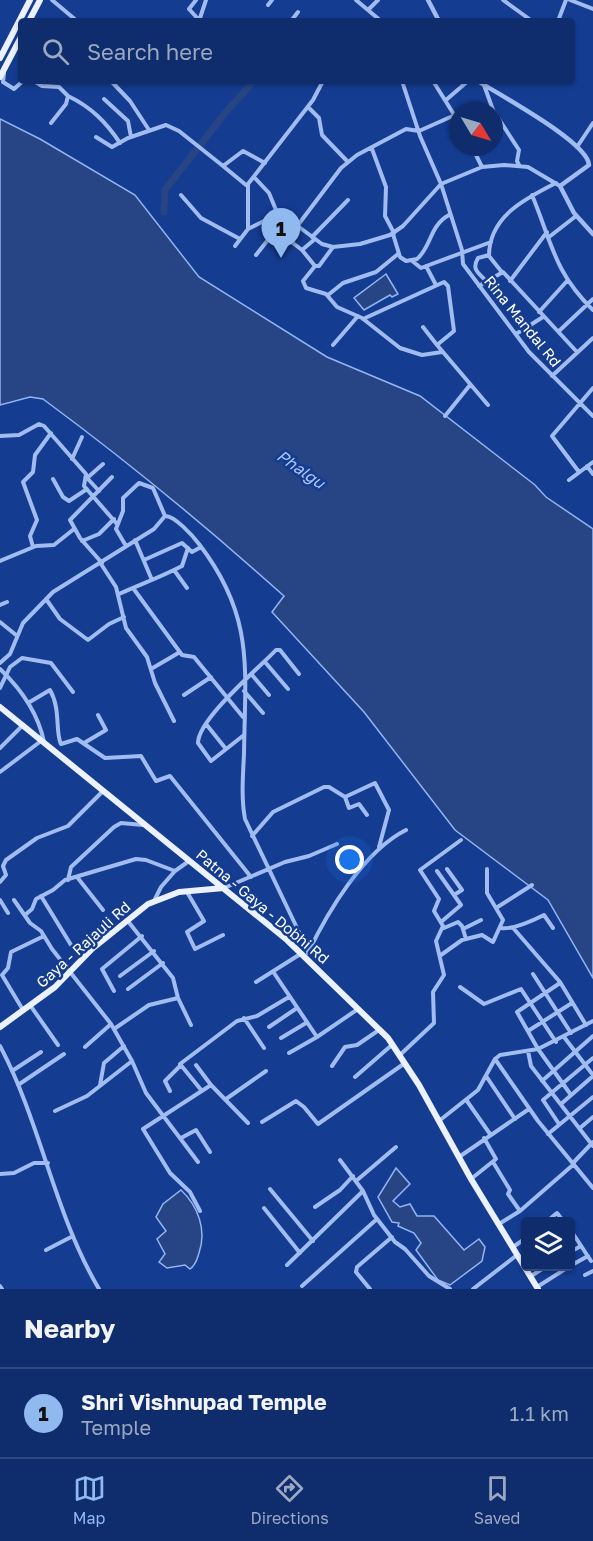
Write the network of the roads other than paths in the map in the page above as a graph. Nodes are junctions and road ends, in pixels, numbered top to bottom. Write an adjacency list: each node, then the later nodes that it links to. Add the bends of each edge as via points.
1 (30, 0): 16 (main road)
2 (40, 0): 17 (main road)
3 (52, 0): 18 (street)
4 (196, 0): 19 (street, via 189,9)
5 (206, 0): 20 (street)
6 (272, 0): 12 (street)
7 (356, 0): 14 (street)
8 (378, 0): 14 (street)
9 (428, 0): 23 (street)
10 (503, 0): 24 (street)
11 (568, 0): 13 (street); 25 (street)
12 (268, 5)
13 (593, 9)
14 (368, 10): 22 (street)
15 (298, 12): 21 (street)
16 (21, 18)
17 (31, 18)
18 (73, 18)
19 (196, 18)
20 (200, 18)
21 (293, 18)
22 (377, 18)
23 (437, 18)
24 (526, 18)
25 (559, 18)
26 (18, 23): 28 (main road)
27 (18, 42): 29 (main road)
28 (0, 58)
29 (1, 79): 30 (street, via 14,89); 38 (street)
30 (20, 84)
31 (39, 84): 39 (street, via 59,87)
32 (114, 84): 47 (street)
33 (321, 84): 43 (street)
34 (403, 84): 48 (street, Rina Mandal Rd)
35 (435, 84): 41 (street)
36 (465, 84): 41 (street)
37 (484, 85): 52 (street, via 529,111); 57 (street, via 493,110 519,150)
38 (0, 88)
39 (68, 96): 45 (street); 51 (street, via 87,106)
40 (104, 99): 50 (street, via 128,121)
41 (446, 100): 42 (street)
42 (449, 105)
43 (308, 107): 55 (street, via 319,118 322,135); 56 (street)
44 (449, 118): 48 (street)
45 (51, 123)
46 (593, 123): 52 (street)
47 (149, 130): 50 (street); 59 (street, via 169,125)
48 (418, 131): 53 (street, via 406,129); 62 (street, Rina Mandal Rd)
49 (96, 137): 51 (street, via 110,147)
50 (131, 137): 51 (street)
51 (120, 143)
52 (577, 147): 58 (street)
53 (372, 149): 55 (street); 76 (street, via 386,187 385,216)
54 (476, 156): 60 (street)
55 (348, 162): 73 (street)
56 (265, 163): 59 (street, via 243,151); 61 (street)
57 (519, 165): 60 (street); 63 (street)
58 (591, 165): 63 (street)
59 (223, 166): 64 (street)
60 (482, 167): 62 (street)
61 (254, 177): 68 (street, via 269,193); 74 (street, via 246,192)
62 (441, 184): 69 (street, Rina Mandal Rd); 76 (street)
63 (558, 184): 66 (street); 70 (street)
64 (246, 185)
65 (182, 195): 80 (street, via 201,218)
66 (532, 195): 77 (street); 81 (street, via 507,213 492,231)
67 (348, 200): 79 (street)
68 (276, 210): 71 (street); 72 (street)
69 (449, 215): 87 (street, Rina Mandal Rd); 89 (street, via 434,228 422,255)
70 (576, 216): 77 (street); 78 (street)
71 (286, 217): 73 (street); 75 (street)
72 (264, 221): 74 (street); 75 (street)
73 (298, 225): 79 (street)
74 (248, 229): 80 (street)
75 (277, 230): 84 (street); 86 (street)
76 (394, 233): 83 (street, via 370,242); 85 (street)
77 (548, 234): 94 (street); 95 (street, via 554,258)
78 (593, 234)
79 (314, 238): 83 (street); 84 (street)
80 (240, 239): 82 (street)
81 (491, 242): 87 (street); 88 (street)
82 (235, 246)
83 (333, 247): 90 (street)
84 (302, 250): 90 (street)
85 (398, 254): 89 (street); 98 (street, via 376,272 347,281)
86 (256, 255)
87 (461, 255): 91 (street); 97 (street, Rina Mandal Rd)
88 (489, 255): 92 (street); 93 (street, via 478,258 475,265 476,272)
89 (411, 260): 91 (street, via 420,268)
90 (315, 266): 98 (street, via 304,278 304,286)
91 (426, 266): 96 (street)
92 (501, 271): 93 (street); 94 (street)
93 (486, 281): 97 (street)
94 (510, 281): 102 (street)
95 (567, 281): 100 (street); 102 (street)
96 (436, 285): 105 (street); 111 (street, via 444,282 448,286 454,329)
97 (479, 286): 108 (street, Rina Mandal Rd)
98 (328, 295): 103 (street, via 338,307)
99 (593, 299): 100 (street)
100 (588, 305): 101 (street); 107 (street)
101 (593, 310)
102 (539, 312): 104 (street)
103 (358, 316): 105 (street); 110 (street)
104 (543, 317): 107 (street); 108 (street)
105 (363, 319): 113 (street, via 406,351 425,356)
106 (423, 327): 111 (street)
107 (558, 332): 114 (street)
108 (516, 334): 115 (street, Rina Mandal Rd)
109 (591, 340): 112 (street); 114 (street)
110 (333, 345)
111 (437, 345): 113 (street)
112 (593, 346)
113 (442, 352): 116 (street)
114 (577, 352): 115 (street)
115 (552, 376): 118 (street, Rina Mandal Rd)
116 (470, 385): 119 (street); 120 (street)
117 (593, 388): 118 (street)
118 (579, 403): 121 (street, Rina Mandal Rd); 129 (street, via 552,436)
119 (488, 405)
120 (445, 416)
121 (593, 416)
122 (51, 433): 123 (street, via 41,424 19,435); 125 (street); 145 (street, via 35,455 33,472 23,482 37,520 30,536)
123 (0, 436)
124 (82, 437): 125 (street)
125 (72, 459): 133 (street)
126 (593, 462): 128 (street)
127 (103, 464): 133 (street)
128 (587, 466): 129 (street); 130 (street)
129 (579, 472): 134 (street)
130 (593, 474)
131 (112, 477): 136 (street)
132 (53, 479): 135 (street, via 69,501)
133 (87, 479): 135 (street, via 83,484); 136 (street)
134 (569, 480)
135 (87, 489): 137 (street)
136 (99, 491): 137 (street)
137 (94, 497): 139 (street); 141 (street, via 70,520)
138 (165, 516): 140 (street, via 153,488 138,483 123,498); 142 (street, via 154,529); 146 (street, via 173,517)
139 (114, 519): 140 (street); 143 (street, via 99,534)
140 (117, 524): 144 (street, via 116,531)
141 (74, 529): 143 (street); 145 (street, via 54,544)
142 (135, 540): 144 (street); 148 (street)
143 (82, 541): 150 (street)
144 (126, 546): 150 (street)
145 (33, 547): 149 (street)
146 (201, 547): 147 (street, via 192,552); 171 (street, via 235,605)
147 (188, 548): 148 (street, via 182,543); 151 (street, via 183,564)
148 (144, 560): 152 (street)
149 (0, 561)
150 (102, 564): 155 (street); 156 (street)
151 (174, 570): 152 (street); 154 (street)
152 (152, 580): 153 (street)
153 (133, 588): 155 (street); 162 (street)
154 (187, 588)
155 (118, 594): 159 (street)
156 (46, 599): 159 (street, via 60,619 88,640); 161 (street)
157 (7, 602): 158 (street)
158 (0, 605)
159 (124, 617): 166 (street, via 126,628 145,652)
160 (0, 622): 161 (street)
161 (16, 635): 164 (street, via 11,651)
162 (180, 652): 166 (street); 170 (street, via 194,657)
163 (265, 662): 167 (street, via 280,649); 169 (street); 173 (street)
164 (0, 663)
165 (0, 669): 168 (street)
166 (151, 669): 184 (street)
167 (299, 674)
168 (6, 675): 172 (street); 175 (street, via 12,664 22,658 51,663); 179 (street)
169 (252, 675): 171 (street); 177 (street)
170 (211, 677): 176 (street); 178 (street)
171 (245, 682): 174 (street); 178 (street)
172 (0, 688)
173 (288, 689)
174 (244, 691): 181 (street); 183 (street)
175 (73, 692)
176 (184, 695)
177 (269, 695)
178 (229, 699): 183 (street); 185 (street)
179 (28, 703): 188 (street); 189 (street, via 50,690 59,717 60,743 76,738)
180 (0, 707): 186 (main road, Patna - Gaya - Dobhi Rd)
181 (263, 713)
182 (98, 715): 189 (street, via 106,730)
183 (244, 718): 187 (street)
184 (174, 721)
185 (206, 724): 191 (street); 191 (street, via 198,740 208,759 212,761)
186 (23, 725): 188 (main road, Patna - Gaya - Dobhi Rd); 190 (street)
187 (244, 735): 191 (street); 198 (street, via 244,812)
188 (42, 742): 192 (street); 193 (main road, Patna - Gaya - Dobhi Rd)
189 (84, 744): 208 (street, via 105,758 143,757 156,781 170,776)
190 (0, 748)
191 (226, 749)
192 (0, 772)
193 (103, 791): 196 (main road, Patna - Gaya - Dobhi Rd); 211 (street, via 65,828 38,838 6,860 6,875)
194 (345, 797): 195 (street, via 349,808 359,804); 198 (street, via 324,787 273,812); 201 (street, via 373,783 379,786 389,810)
195 (367, 815)
196 (144, 825): 202 (main road, Patna - Gaya - Dobhi Rd); 210 (street, via 121,823 114,827 71,867)
197 (406, 830): 201 (street)
198 (252, 836): 205 (street)
199 (461, 840): 226 (street, via 420,870 439,899 434,911)
200 (337, 844): 205 (street)
201 (379, 847): 238 (street, via 337,902)
202 (189, 861): 206 (street); 213 (main road, Patna - Gaya - Dobhi Rd)
203 (447, 869): 215 (street, via 462,890)
204 (487, 869): 220 (street, via 487,893)
205 (268, 870): 208 (street); 238 (street)
206 (175, 871): 209 (street, via 136,860); 217 (street)
207 (437, 871): 215 (street)
208 (251, 877): 213 (street)
209 (77, 878): 210 (street); 221 (street)
210 (68, 880): 216 (street)
211 (0, 882)
212 (532, 885): 220 (street)
213 (224, 888): 214 (main road, Gaya - Rajauli Rd); 238 (main road, Patna - Gaya - Dobhi Rd)
214 (186, 891): 217 (main road, Gaya - Rajauli Rd); 232 (street, via 204,921 187,932 195,949)
215 (454, 895): 226 (street, via 461,907)
216 (41, 896): 223 (street); 236 (street)
217 (155, 899): 224 (main road, Gaya - Rajauli Rd)
218 (0, 900): 222 (street)
219 (14, 900): 223 (street)
220 (496, 908): 228 (street, via 503,918)
221 (103, 910)
222 (8, 913)
223 (25, 915): 233 (street)
224 (127, 920): 234 (street); 241 (main road, Gaya - Rajauli Rd)
225 (481, 921): 231 (street)
226 (441, 922): 227 (street)
227 (443, 928): 231 (street, via 458,922); 239 (street, via 436,941)
228 (501, 928): 229 (street); 235 (street, via 493,942 482,935)
229 (514, 928): 230 (street, via 543,915); 246 (street)
230 (553, 928)
231 (463, 929): 235 (street)
232 (223, 935)
233 (44, 936): 241 (street); 258 (street, via 11,952 8,968 2,975)
234 (142, 936): 237 (street); 249 (street, via 101,970)
235 (466, 939): 239 (street)
236 (71, 945)
237 (154, 951): 240 (street); 244 (street)
238 (306, 953): 242 (street); 257 (main road, Patna - Gaya - Dobhi Rd)
239 (441, 955): 290 (street, via 444,975 434,992 434,1023)
240 (163, 963): 248 (street); 252 (street, via 175,982)
241 (70, 972): 255 (main road, Gaya - Rajauli Rd); 264 (street)
242 (273, 973): 245 (street); 251 (street)
243 (533, 974): 250 (street)
244 (120, 976)
245 (256, 982)
246 (560, 983): 250 (street); 254 (street)
247 (460, 987): 253 (street, via 484,1004 521,989)
248 (128, 989)
249 (114, 991)
250 (547, 993): 253 (street); 259 (street)
251 (289, 997): 256 (street); 260 (street, via 257,1016)
252 (178, 998): 265 (street); 269 (street, via 149,1005)
253 (531, 1003): 262 (street); 271 (street, via 517,1012)
254 (572, 1003): 259 (street); 266 (street)
255 (30, 1005): 258 (main road, Gaya - Rajauli Rd); 280 (street)
256 (297, 1008): 263 (street); 268 (street)
257 (358, 1009): 270 (main road, Patna - Gaya - Dobhi Rd); 274 (street)
258 (23, 1010): 267 (main road, Gaya - Rajauli Rd)
259 (558, 1012): 262 (street); 272 (street)
260 (244, 1018): 283 (street); 295 (street)
261 (593, 1021): 266 (street)
262 (543, 1022): 271 (street); 277 (street)
263 (306, 1023): 274 (street); 275 (street)
264 (111, 1024): 269 (street); 282 (street)
265 (191, 1025)
266 (586, 1025): 272 (street)
267 (0, 1027)
268 (269, 1027)
269 (114, 1029): 281 (street)
270 (380, 1030): 278 (main road, Patna - Gaya - Dobhi Rd); 298 (street, via 357,1046 345,1047)
271 (528, 1031): 284 (street)
272 (571, 1033): 276 (street)
273 (593, 1036): 287 (street)
274 (317, 1037): 288 (street)
275 (281, 1038)
276 (564, 1038): 277 (street); 287 (street)
277 (556, 1042): 284 (street)
278 (393, 1044): 290 (main road, Patna - Gaya - Dobhi Rd); 304 (street)
279 (0, 1046): 299 (street)
280 (58, 1046)
281 (124, 1046): 293 (street); 308 (street, via 104,1063)
282 (85, 1047)
283 (264, 1048)
284 (538, 1049): 285 (street); 301 (street)
285 (528, 1051): 292 (street, via 504,1052); 305 (street, via 531,1066)
286 (41, 1052): 299 (street)
287 (575, 1052): 297 (street); 301 (street)
288 (288, 1053)
289 (64, 1054): 307 (street)
290 (401, 1054): 294 (main road, Patna - Gaya - Dobhi Rd)
291 (593, 1058): 297 (street)
292 (495, 1059): 302 (street); 318 (street)
293 (132, 1061): 308 (street); 321 (street, via 146,1093)
294 (406, 1062): 324 (main road, Patna - Gaya - Dobhi Rd); 325 (street, via 318,1124 296,1101)
295 (180, 1065): 310 (street, via 165,1081); 311 (street)
296 (196, 1065): 309 (street)
297 (585, 1065): 303 (street); 306 (street)
298 (332, 1066)
299 (12, 1071): 307 (street)
300 (266, 1071): 315 (street)
301 (554, 1071): 305 (street); 306 (street)
302 (486, 1076): 316 (street); 323 (street)
303 (593, 1076): 313 (street)
304 (355, 1077)
305 (542, 1081): 312 (street)
306 (563, 1084): 312 (street); 313 (street)
307 (18, 1085): 340 (street)
308 (100, 1085): 319 (street)
309 (211, 1085): 311 (street); 315 (street)
310 (170, 1091)
311 (202, 1091): 321 (street)
312 (552, 1093): 317 (street); 327 (street, via 542,1102)
313 (571, 1095): 317 (street)
314 (593, 1097): 320 (street)
315 (226, 1099): 326 (street)
316 (467, 1101): 324 (street); 329 (street)
317 (561, 1104): 320 (street)
318 (529, 1108): 323 (street); 330 (street)
319 (56, 1111)
320 (571, 1116): 327 (street); 328 (street)
321 (164, 1117): 331 (street); 352 (street, via 143,1131)
322 (593, 1117): 328 (street)
323 (515, 1119): 329 (street)
324 (439, 1121): 336 (main road, Patna - Gaya - Dobhi Rd)
325 (262, 1122)
326 (248, 1123)
327 (559, 1124): 330 (street)
328 (580, 1128): 333 (street)
329 (490, 1134): 332 (street)
330 (548, 1134): 341 (street)
331 (181, 1138): 335 (street, via 196,1130); 338 (street)
332 (484, 1138): 336 (street); 339 (street, via 496,1155)
333 (592, 1144): 341 (street)
334 (396, 1147): 345 (street)
335 (210, 1152)
336 (458, 1157): 344 (main road, Patna - Gaya - Dobhi Rd)
337 (340, 1160): 343 (street)
338 (198, 1162)
339 (493, 1162): 344 (street); 351 (street)
340 (48, 1163): 342 (street); 355 (street)
341 (574, 1164): 346 (street); 351 (street)
342 (0, 1174)
343 (353, 1176): 345 (street); 349 (street)
344 (471, 1179): 354 (main road, Patna - Gaya - Dobhi Rd)
345 (356, 1181): 348 (street)
346 (593, 1188)
347 (270, 1189): 358 (street)
348 (363, 1191): 353 (street); 358 (street)
349 (315, 1207)
350 (264, 1208): 364 (street)
351 (520, 1210): 354 (street)
352 (201, 1211)
353 (377, 1219): 356 (street); 373 (street)
354 (499, 1224): 361 (main road, Patna - Gaya - Dobhi Rd)
355 (73, 1236): 363 (street); 375 (street)
356 (392, 1237): 376 (street, via 357,1268); 377 (street, via 424,1272)
357 (575, 1237): 360 (street)
358 (313, 1241): 364 (street)
359 (521, 1241): 361 (street)
360 (581, 1246): 362 (street); 366 (street, via 590,1258)
361 (513, 1247): 365 (main road, Patna - Gaya - Dobhi Rd)
362 (575, 1249)
363 (46, 1250)
364 (300, 1253): 367 (street)
365 (517, 1255): 372 (main road, Patna - Gaya - Dobhi Rd); 378 (street)
366 (575, 1264)
367 (287, 1265)
368 (538, 1271): 372 (street)
369 (562, 1271): 374 (street)
370 (593, 1271): 371 (street)
371 (585, 1275)
372 (530, 1276): 374 (main road, Patna - Gaya - Dobhi Rd)
373 (302, 1286)
374 (537, 1288)
375 (99, 1289)
376 (370, 1289)
377 (450, 1289)
378 (473, 1289)

